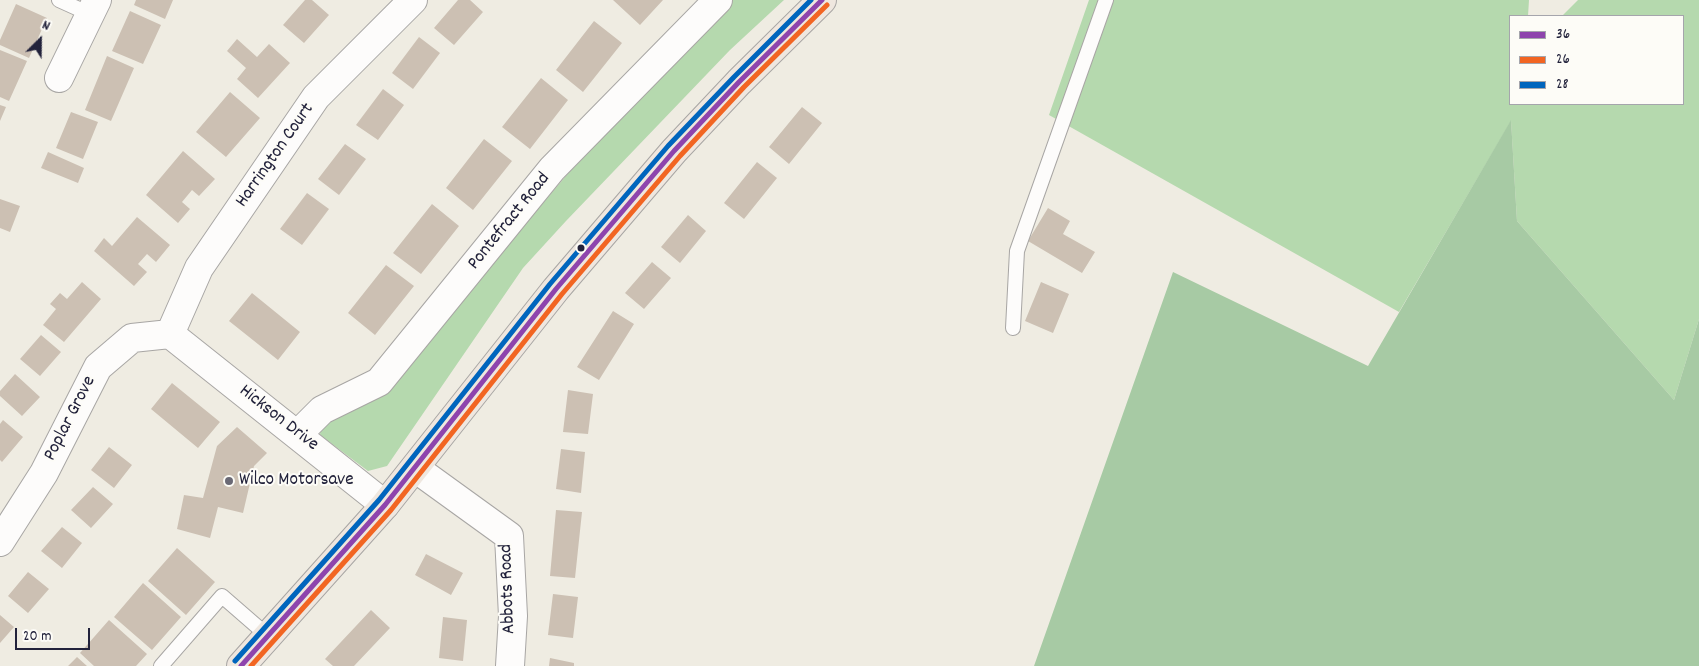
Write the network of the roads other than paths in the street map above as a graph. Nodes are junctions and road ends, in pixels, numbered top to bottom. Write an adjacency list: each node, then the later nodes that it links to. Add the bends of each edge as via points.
1 (59, 0): 6 (lane)
2 (413, 0): 9 (street, Harrington Court, via 316,97 198,268)
3 (718, 0): 10 (street, Pontefract Road, via 552,170 380,382 322,410)
4 (822, 0): 11 (highway, via 674,151 556,289)
5 (1106, 0): 8 (lane, via 1017,252)
6 (93, 7): 7 (street)
7 (59, 78)
8 (1013, 328)
9 (170, 334): 10 (street, Hickson Drive); 13 (street, Poplar Grove, via 132,338 98,367 44,472)
10 (298, 434): 12 (street, Hickson Drive)
11 (415, 468): 12 (highway); 17 (street, Abbots Road, via 509,536 513,616)
12 (385, 505): 14 (highway)
13 (0, 542)
14 (268, 636): 15 (lane, via 222,596); 16 (highway)
15 (161, 666)
16 (241, 666)
17 (510, 666)

